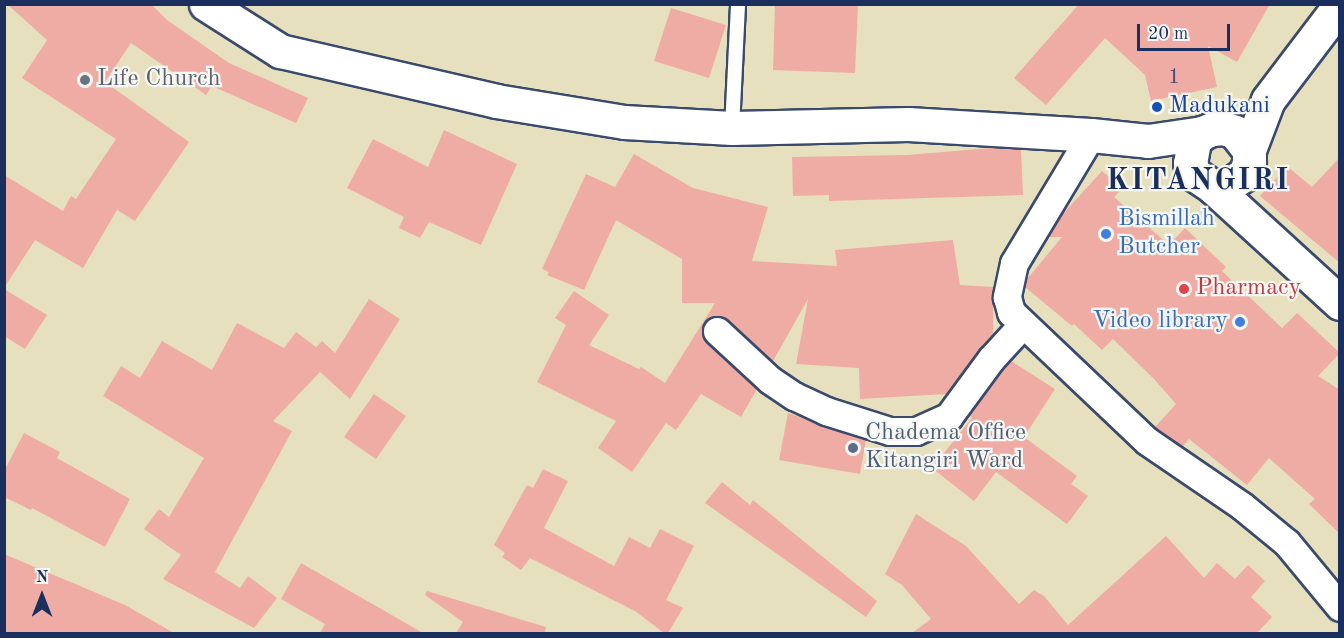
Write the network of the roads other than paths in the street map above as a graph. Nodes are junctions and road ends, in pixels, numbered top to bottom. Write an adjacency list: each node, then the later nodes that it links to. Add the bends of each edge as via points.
1 (206, 4): 5 (street, via 280,51 412,83 624,122)
2 (738, 4): 5 (lane)
3 (1340, 5): 4 (street)
4 (1268, 100): 6 (street); 9 (street)
5 (732, 128): 7 (street, via 908,124)
6 (1213, 131): 8 (street); 9 (street, via 1235,132); 10 (street, via 1194,141)
7 (1091, 135): 8 (street); 14 (street, via 1014,263 1007,297 1011,312)
8 (1148, 141): 10 (street)
9 (1247, 162): 11 (street, via 1225,187); 12 (street)
10 (1190, 163): 11 (street, via 1194,174)
11 (1213, 187): 12 (street)
12 (1257, 228): 13 (street)
13 (1340, 303)
14 (1023, 324): 15 (street, via 949,416 916,431 890,431 826,411 794,396 770,380); 16 (street, via 1147,441 1242,506 1287,543)
15 (717, 331)
16 (1340, 608)

